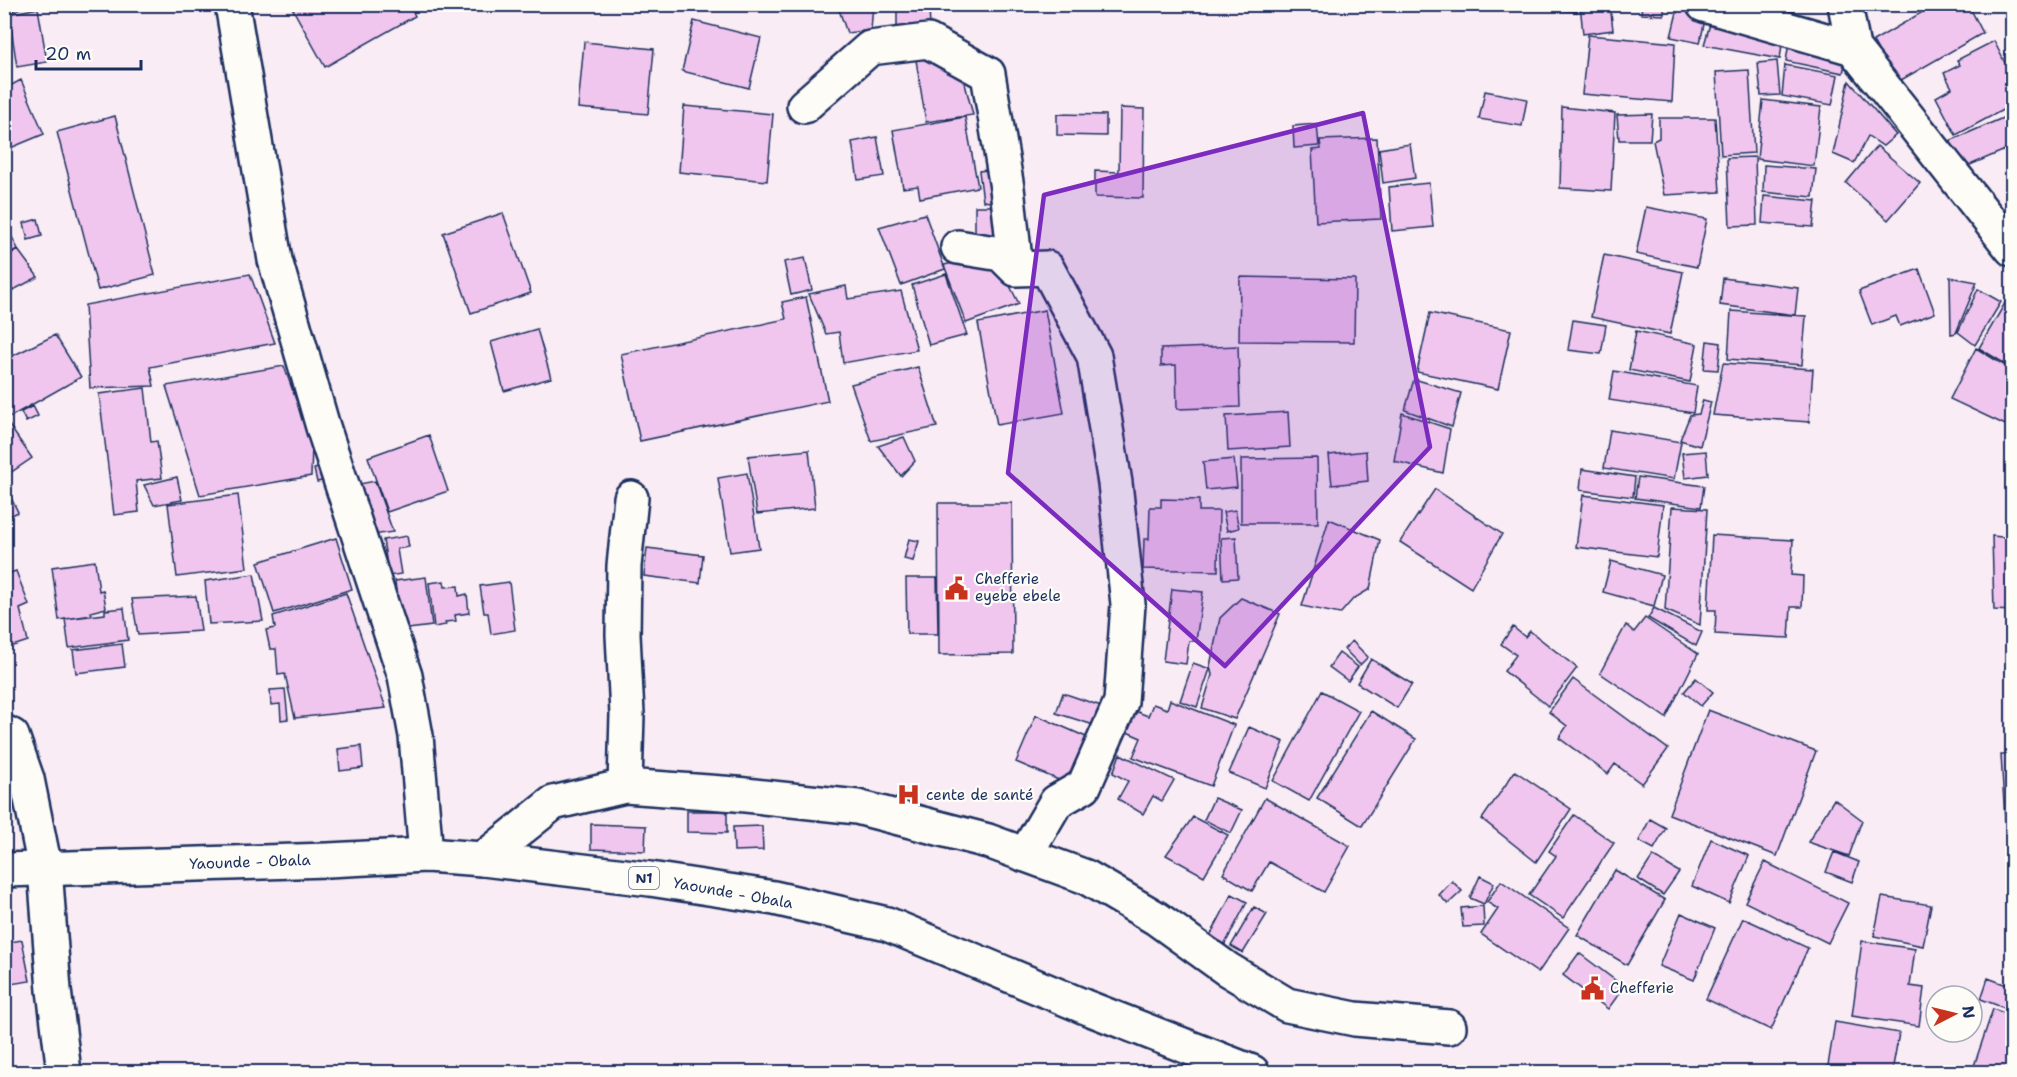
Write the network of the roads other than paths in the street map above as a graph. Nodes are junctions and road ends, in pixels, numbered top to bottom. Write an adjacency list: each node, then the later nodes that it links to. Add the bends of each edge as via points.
1 (232, 4): 12 (main road, via 278,271 326,438 405,676 416,736)
2 (1704, 4): 4 (main road)
3 (1845, 4): 4 (main road)
4 (1853, 48): 7 (main road)
5 (804, 106): 8 (main road, via 870,48 928,40 988,74)
6 (958, 247): 8 (main road, via 1001,254)
7 (2013, 249)
8 (1016, 269): 13 (main road, via 1047,268 1094,356 1115,483 1128,604 1121,702 1084,786 1056,802)
9 (631, 498): 11 (main road, via 624,566)
10 (4, 732): 15 (main road, via 12,736 27,779)
11 (625, 786): 13 (main road, via 857,807 988,841); 14 (main road, via 553,803)
12 (426, 855): 14 (main road, Yaounde - Obala / N1); 15 (main road, Yaounde - Obala / N1)
13 (1025, 855): 17 (main road, via 1086,877 1156,918 1227,969 1287,1005 1355,1019)
14 (483, 859): 19 (main road, Yaounde - Obala / N1, via 774,898 887,924)
15 (45, 868): 16 (main road, Yaounde - Obala / N1); 18 (main road)
16 (4, 870)
17 (1449, 1028)
18 (64, 1072)
19 (1252, 1072)

